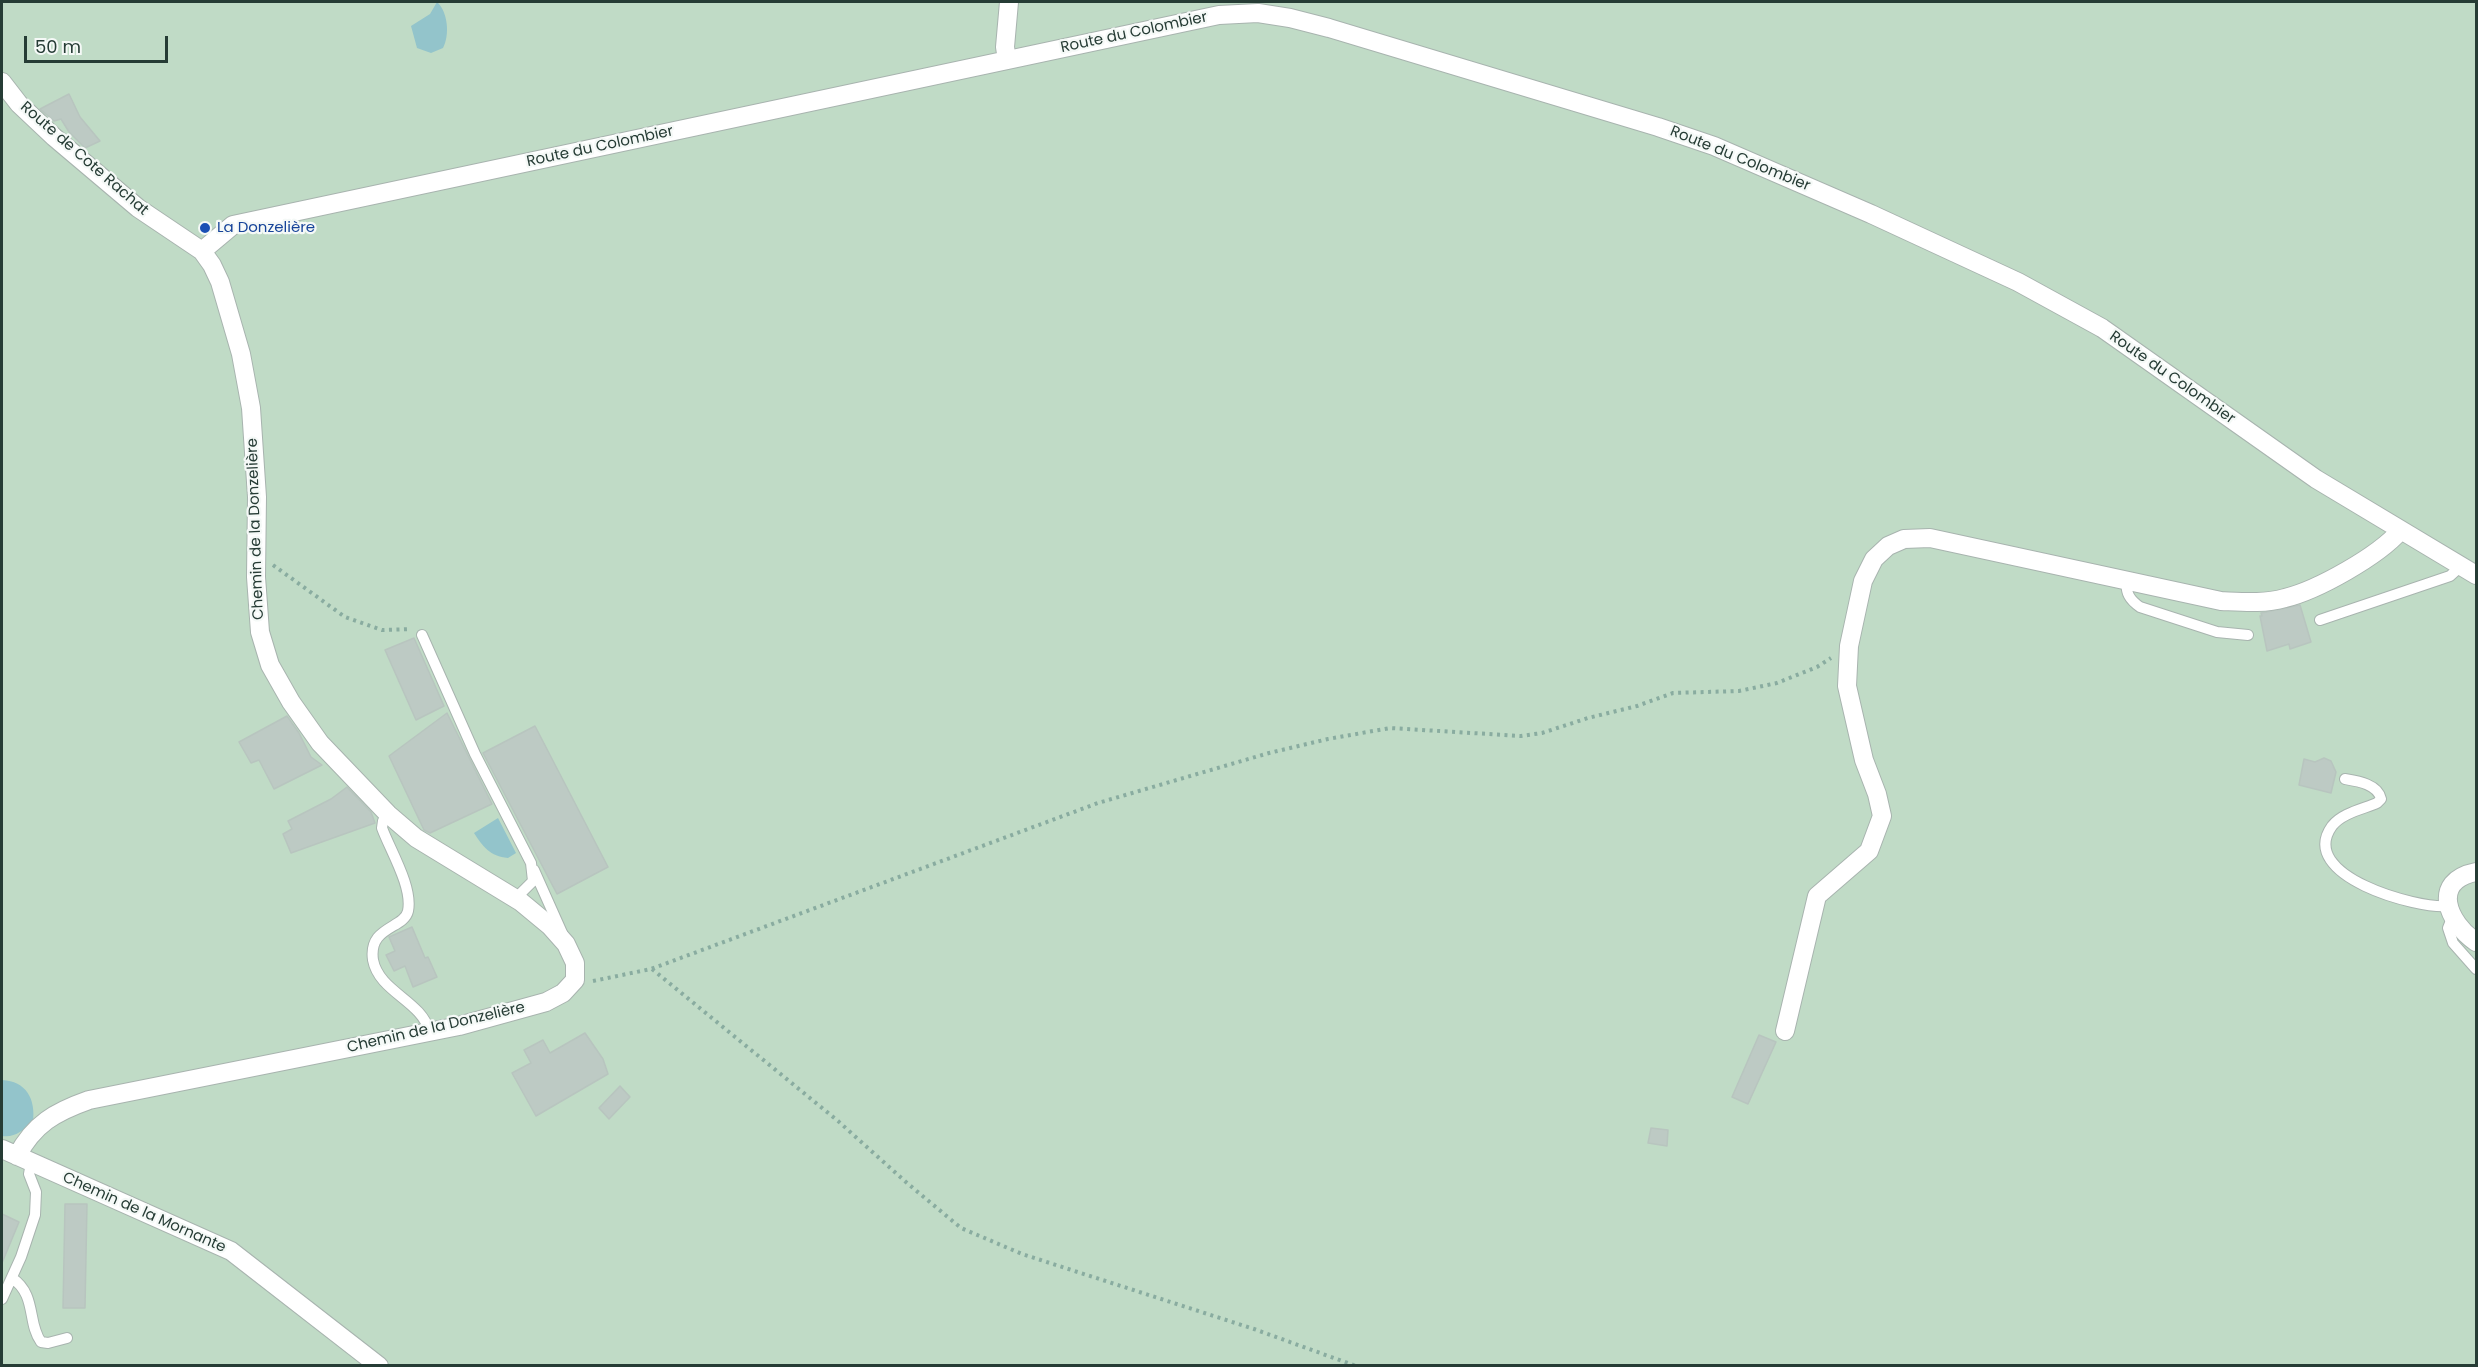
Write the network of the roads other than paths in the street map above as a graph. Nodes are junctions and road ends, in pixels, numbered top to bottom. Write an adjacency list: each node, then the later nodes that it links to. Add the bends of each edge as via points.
1 (1009, 2): 2 (street)
2 (1007, 60): 4 (street, Route du Colombier, via 232,225); 5 (street, Route du Colombier, via 1219,15 1258,13 1329,28 1714,146 2018,282 2102,328 2316,479)
3 (2, 81): 4 (street, Route de Cote Rachat, via 19,104 54,137 138,208)
4 (202, 251): 12 (street, Chemin de la Donzelière, via 220,282 241,354 251,408 260,632 270,665 320,743)
5 (2400, 531): 6 (street, Route du Colombier); 7 (street, via 2361,561 2316,586 2277,600 2221,601)
6 (2469, 571): 8 (lane)
7 (2127, 580): 10 (lane, via 2127,593 2140,607 2217,632); 20 (street, via 1930,538 1904,539 1888,546 1874,560 1863,581 1849,646 1847,686 1882,816 1869,851 1817,896)
8 (2320, 620)
9 (422, 635): 13 (lane, via 475,754)
10 (2248, 635)
11 (2345, 779): 16 (lane, via 2374,788 2381,799 2332,826 2326,848 2331,859 2360,885)
12 (388, 814): 15 (street, Chemin de la Donzelière, via 417,838); 21 (lane, via 382,828 405,884 408,913 380,934 374,962 396,993 423,1017)
13 (531, 863): 15 (lane, via 533,881); 18 (lane)
14 (2476, 872): 16 (street, via 2454,883 2449,893)
15 (513, 896): 18 (street, Chemin de la Donzelière)
16 (2450, 912): 17 (street, via 2463,933); 19 (lane, via 2448,927 2453,943)
17 (2476, 942)
18 (566, 944): 21 (street, Chemin de la Donzelière, via 574,963 575,980 563,993 546,1002)
19 (2476, 969)
20 (1785, 1031)
21 (429, 1032): 22 (street, Chemin de la Donzelière, via 89,1100 62,1109 42,1123)
22 (16, 1156): 23 (lane, via 36,1192 35,1215); 26 (street, Chemin de la Mornante, via 231,1251)
23 (12, 1278): 24 (lane); 25 (lane, via 27,1298 41,1342)
24 (2, 1299)
25 (67, 1338)
26 (379, 1365)

